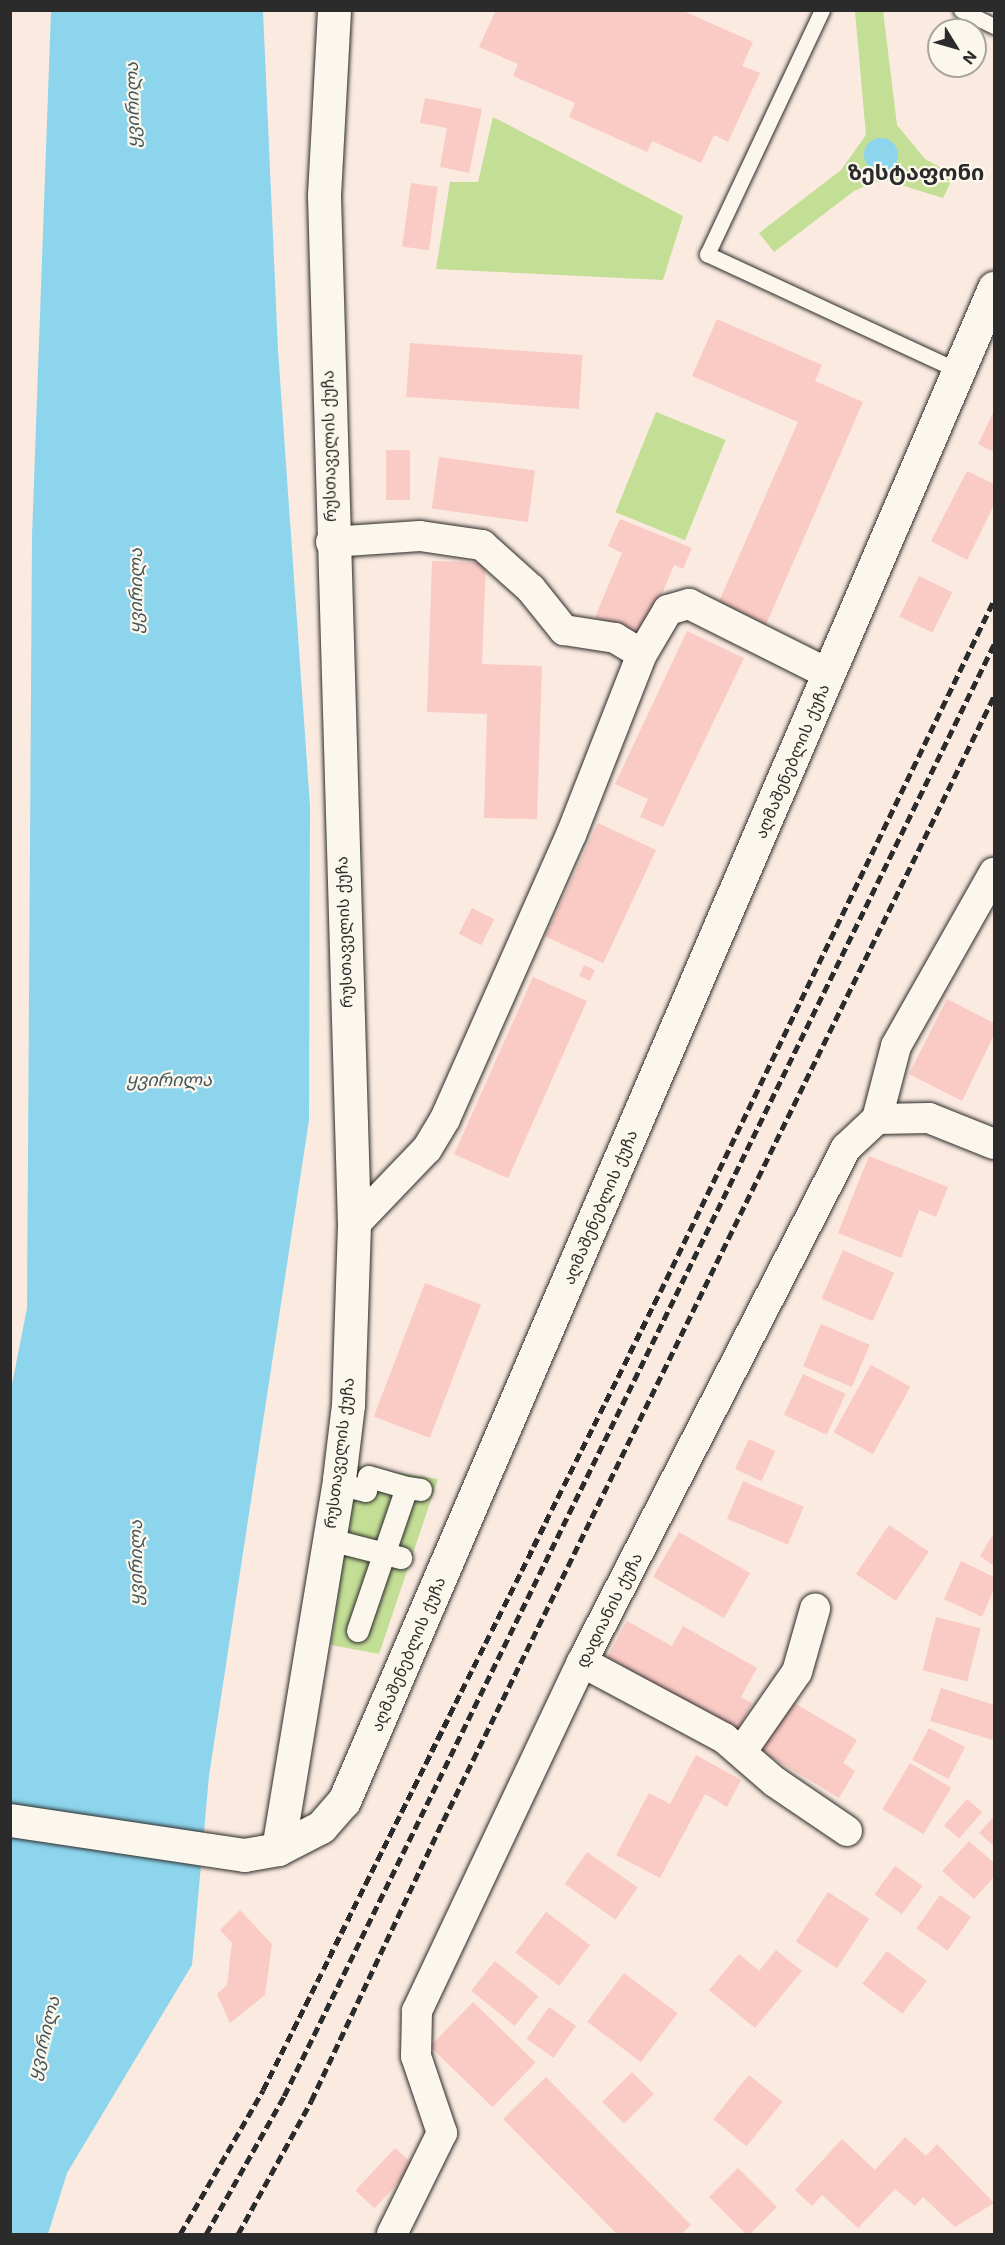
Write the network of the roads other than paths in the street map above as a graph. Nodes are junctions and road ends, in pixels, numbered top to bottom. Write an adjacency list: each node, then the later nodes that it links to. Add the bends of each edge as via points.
1 (334, 10): 7 (main road, რუსთაველის ქუჩა, via 324,195)
2 (822, 10): 6 (lane, via 707,254)
3 (961, 10): 4 (lane)
4 (994, 27)
5 (994, 288): 6 (main road, აღმაშენებლის ქუჩა)
6 (959, 372): 9 (main road, აღმაშენებლის ქუჩა)
7 (331, 542): 8 (street, via 420,536 482,546 509,566 564,630 615,638); 13 (main road, რუსთაველის ქუჩა)
8 (642, 654): 9 (street, via 668,610 689,604); 13 (street, via 571,835 445,1119 427,1149)
9 (829, 674): 23 (main road, აღმაშენებლის ქუჩა, via 344,1801 321,1827)
10 (994, 873): 11 (street, via 896,1046)
11 (878, 1119): 12 (street, via 929,1118); 19 (street, დადიანის ქუჩა, via 846,1148)
12 (993, 1140)
13 (354, 1224): 23 (main road, რუსთაველის ქუჩა, via 348,1404 341,1469)
14 (354, 1488): 16 (street, via 366,1491 369,1477 414,1489)
15 (346, 1544): 16 (street)
16 (392, 1556): 18 (street)
17 (815, 1609): 20 (street, via 797,1672)
18 (358, 1631)
19 (582, 1662): 20 (street); 24 (street, დადიანის ქუჩა, via 417,2011 416,2056 442,2133)
20 (742, 1750): 22 (street, via 775,1782)
21 (10, 1820): 23 (main road, აღმაშენებლის ქუჩა, via 244,1856)
22 (847, 1831)
23 (278, 1849)
24 (392, 2235)

